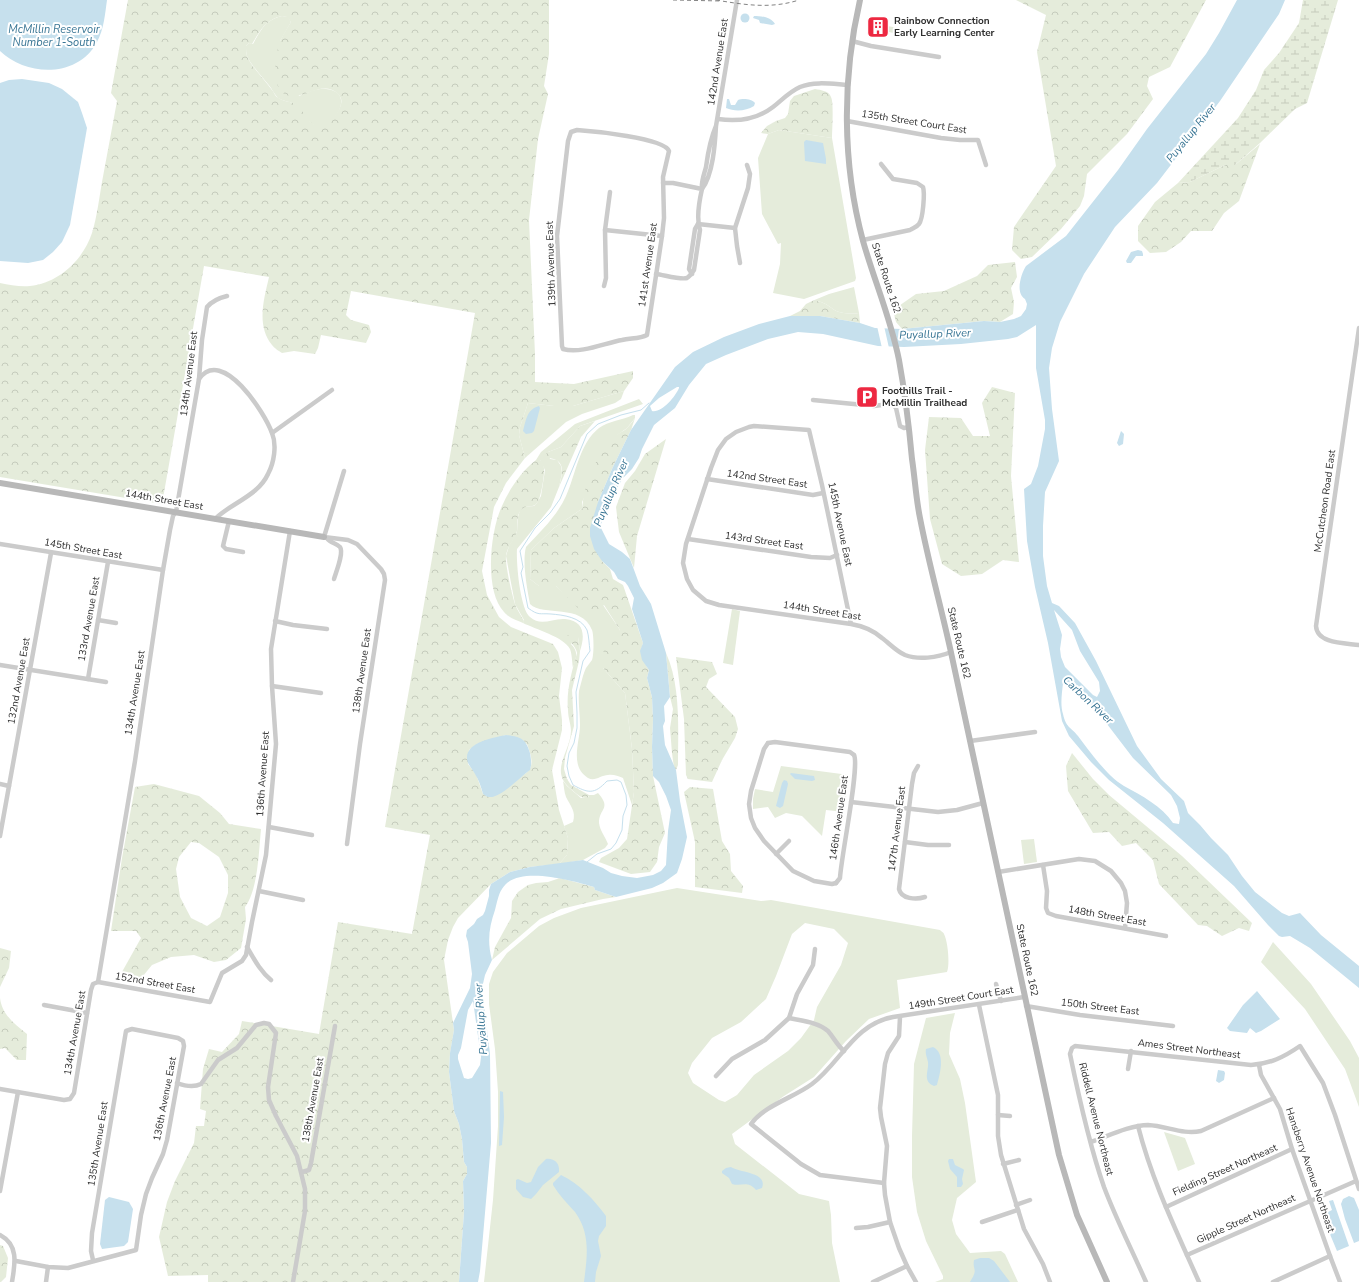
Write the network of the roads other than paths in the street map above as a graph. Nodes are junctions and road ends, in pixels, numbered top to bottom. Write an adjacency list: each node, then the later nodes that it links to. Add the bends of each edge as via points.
1 (737, 0): 6 (street, 142nd Avenue East)
2 (860, 0): 3 (main road, State Route 162)
3 (852, 40): 4 (street, via 871,46); 5 (main road, State Route 162)
4 (939, 57)
5 (848, 85): 6 (street, via 807,85 793,90 768,110 754,117 735,121); 7 (main road, State Route 162)
6 (718, 119): 13 (street, 142nd Avenue East, via 710,138 701,181)
7 (847, 120): 10 (street, 135th Street Court East, via 942,138 978,140); 19 (main road, State Route 162, via 852,183)
8 (668, 148): 12 (street, 141st Avenue East); 25 (street, 139th Avenue East, via 641,138 581,130 571,132 568,142 557,236 563,349 593,347)
9 (881, 164): 19 (street, via 894,180 917,183 923,187 920,221 918,226 910,230)
10 (986, 164)
11 (747, 165): 16 (street, via 750,174 748,188)
12 (663, 183): 13 (street); 18 (street, 141st Avenue East)
13 (702, 189): 15 (street, 142nd Avenue East)
14 (610, 192): 17 (street)
15 (698, 224): 16 (street); 21 (street, 142nd Avenue East, via 695,229 689,276 682,278)
16 (735, 228): 20 (street)
17 (605, 230): 18 (street); 22 (street)
18 (662, 236): 21 (street, 141st Avenue East)
19 (863, 240): 29 (main road, State Route 162, via 892,330)
20 (740, 263)
21 (656, 274): 25 (street, 141st Avenue East)
22 (604, 286)
23 (226, 296): 26 (street, 134th Avenue East, via 207,307)
24 (1359, 328): 55 (street, McCutcheon Road East, via 1316,626 1317,632 1325,639)
25 (646, 336)
26 (199, 379): 32 (street, via 207,372 215,370 233,377 246,391); 37 (street, 134th Avenue East)
27 (332, 390): 32 (street)
28 (813, 400): 30 (street, via 868,406)
29 (906, 400): 30 (street); 31 (main road, State Route 162)
30 (887, 404): 31 (street, via 896,408 900,426)
31 (909, 427): 56 (main road, State Route 162, via 920,516)
32 (272, 433): 38 (street, via 274,452 271,469 265,480)
33 (344, 471): 41 (street)
34 (707, 479): 36 (street, 142nd Street East, via 813,495); 36 (street, 145th Avenue East, via 718,450 726,438 736,432 754,426 807,429 812,436); 42 (street)
35 (0, 483): 37 (main road, 144th Street East)
36 (823, 493): 46 (street, 145th Avenue East)
37 (176, 512): 38 (main road, 144th Street East); 48 (street, 134th Avenue East, via 173,516)
38 (215, 519): 39 (main road, 144th Street East)
39 (229, 521): 40 (main road, 144th Street East); 45 (street, via 224,546 226,549)
40 (290, 531): 41 (main road, 144th Street East); 51 (street, 136th Avenue East)
41 (326, 537): 49 (street, via 341,550); 76 (street, 138th Avenue East, via 358,544 384,574)
42 (688, 539): 46 (street, 143rd Street East, via 812,557 825,558); 53 (street, 144th Street East, via 683,564 693,590 702,598 719,606)
43 (0, 544): 44 (street, 145th Street East)
44 (51, 552): 47 (street, 145th Street East); 58 (street, 132nd Avenue East)
45 (243, 552)
46 (837, 555): 53 (street, 145th Avenue East)
47 (108, 562): 48 (street, 145th Street East); 50 (street, 133rd Avenue East)
48 (163, 570): 91 (street, 134th Avenue East, via 135,761)
49 (334, 579)
50 (98, 620): 52 (street); 59 (street, 133rd Avenue East)
51 (275, 621): 54 (street); 61 (street, 136th Avenue East, via 271,649)
52 (116, 623)
53 (851, 624): 56 (street, 144th Street East, via 872,630 899,652 917,658)
54 (327, 629)
55 (1359, 646)
56 (951, 652): 64 (main road, State Route 162)
57 (0, 665): 58 (street)
58 (30, 670): 59 (street); 67 (street, 132nd Avenue East)
59 (88, 679): 60 (street)
60 (106, 682)
61 (272, 686): 62 (street); 71 (street, 136th Avenue East, via 276,744)
62 (321, 693)
63 (1035, 732): 64 (street)
64 (970, 741): 69 (main road, State Route 162)
65 (918, 766): 70 (street, 147th Avenue East, via 914,773)
66 (0, 784): 67 (street)
67 (9, 786): 73 (street, 132nd Avenue East)
68 (851, 802): 70 (street); 78 (street, 146th Avenue East, via 856,753 767,742 749,804 752,823); 81 (street, 146th Avenue East, via 840,878)
69 (983, 803): 70 (street, via 944,812); 80 (main road, State Route 162)
70 (909, 809): 75 (street, 147th Avenue East)
71 (269, 827): 72 (street); 83 (street, 136th Avenue East)
72 (312, 835)
73 (0, 836)
74 (789, 841): 78 (street)
75 (905, 842): 77 (street); 84 (street, 147th Avenue East, via 898,889 906,897)
76 (347, 844)
77 (949, 845)
78 (776, 854): 81 (street, via 800,875 819,882)
79 (1043, 865): 80 (street); 86 (street, 148th Street East, via 1048,913); 86 (street, via 1079,859 1101,864 1115,875 1125,891)
80 (998, 872): 93 (main road, State Route 162)
81 (836, 883): 82 (street)
82 (840, 888)
83 (259, 892): 85 (street); 88 (street, 136th Avenue East)
84 (925, 897)
85 (303, 900)
86 (1125, 928): 87 (street, 148th Street East)
87 (1166, 936)
88 (248, 947): 90 (street, via 259,967); 95 (street, 136th Avenue East, via 244,959 222,974)
89 (815, 949): 101 (street, via 813,965 797,994)
90 (271, 980)
91 (98, 982): 95 (street, 152nd Street East); 99 (street, 134th Avenue East, via 92,986)
92 (996, 984): 94 (street)
93 (1024, 997): 94 (street, 149th Street Court East); 98 (main road, State Route 162)
94 (1001, 1001): 97 (street, 149th Street Court East)
95 (210, 1002)
96 (44, 1005): 99 (street)
97 (979, 1005): 100 (street, 149th Street Court East); 115 (street, via 997,1091)
98 (1026, 1006): 103 (street, 150th Street East); 148 (main road, State Route 162, via 1063,1170 1077,1215)
99 (87, 1013): 113 (street, 134th Avenue East, via 75,1086 69,1100)
100 (900, 1017): 106 (street, via 880,1020 867,1028); 124 (street, via 899,1036 888,1053 885,1064 880,1105 880,1117 887,1146)
101 (789, 1018): 106 (street, via 825,1029); 110 (street, via 765,1040 732,1058)
102 (335, 1026): 122 (street, 138th Avenue East, via 311,1163 309,1170)
103 (1173, 1026)
104 (183, 1042): 111 (street, 136th Avenue East); 138 (street, 135th Avenue East, via 178,1038 132,1029 127,1031 92,1233)
105 (1072, 1048): 107 (street, Ames Street Northeast, via 1078,1045); 118 (street, Riddell Avenue Northeast, via 1070,1054)
106 (844, 1051): 124 (street, via 810,1085 767,1110 751,1124 801,1164 820,1175)
107 (1131, 1051): 108 (street, Ames Street Northeast); 109 (street)
108 (1259, 1065): 114 (street, Hansberry Avenue Northeast, via 1261,1075); 123 (street, Ames Street Northeast, via 1280,1059 1300,1046 1323,1082)
109 (1128, 1069)
110 (716, 1076)
111 (177, 1082): 122 (street, 138th Avenue East, via 186,1086 201,1084 218,1060 237,1048 256,1025 270,1024 276,1037 268,1087 270,1100); 138 (street, 136th Avenue East, via 167,1140 146,1194 136,1250)
112 (0, 1089): 113 (street)
113 (18, 1092): 126 (street)
114 (1274, 1098): 117 (street, via 1194,1133 1157,1126); 119 (street, Hansberry Avenue Northeast)
115 (998, 1115): 116 (street); 121 (street, via 998,1142)
116 (1010, 1116)
117 (1138, 1126): 118 (street); 130 (street, via 1145,1155)
118 (1091, 1142): 149 (street, Riddell Avenue Northeast, via 1105,1188)
119 (1292, 1149): 128 (street, Hansberry Avenue Northeast); 130 (street, Fielding Street Northeast)
120 (1019, 1160): 121 (street)
121 (1003, 1164): 129 (street)
122 (302, 1172): 144 (street, 138th Avenue East, via 306,1194 305,1210)
123 (1356, 1180): 125 (street); 128 (street, Gipple Street Northeast)
124 (884, 1183): 132 (street)
125 (1359, 1189)
126 (0, 1191)
127 (1030, 1200): 129 (street)
128 (1310, 1200): 136 (street, Gipple Street Northeast); 137 (street, Hansberry Avenue Northeast)
129 (1016, 1205): 131 (street)
130 (1166, 1206): 136 (street)
131 (1018, 1210): 133 (street); 147 (street, via 1024,1229)
132 (890, 1222): 134 (street); 140 (street)
133 (982, 1222)
134 (856, 1228)
135 (0, 1235): 139 (street, via 9,1241)
136 (1187, 1255): 150 (street)
137 (1330, 1256): 151 (street); 152 (street, Hansberry Avenue Northeast)
138 (93, 1260): 141 (street, via 73,1267)
139 (16, 1261): 141 (street); 142 (street)
140 (907, 1266): 145 (street); 146 (street)
141 (48, 1267): 143 (street)
142 (12, 1282)
143 (46, 1282)
144 (293, 1282)
145 (873, 1282)
146 (916, 1282)
147 (1050, 1282)
148 (1107, 1282)
149 (1146, 1282)
150 (1199, 1282)
151 (1273, 1282)
152 (1340, 1282)

